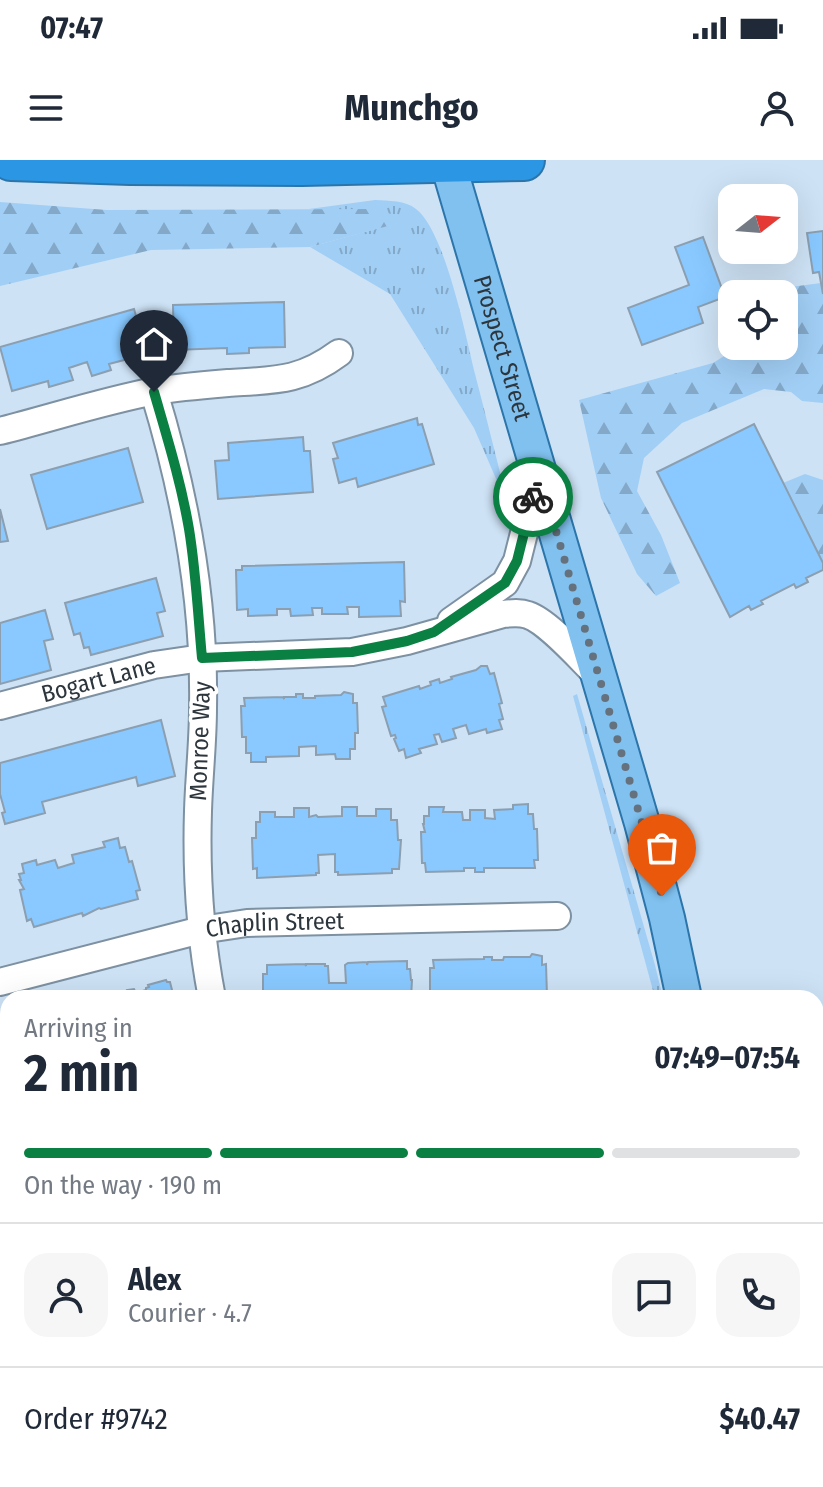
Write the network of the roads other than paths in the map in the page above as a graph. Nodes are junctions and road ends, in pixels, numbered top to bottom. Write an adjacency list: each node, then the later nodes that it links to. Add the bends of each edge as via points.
1 (11, 160): 4 (highway)
2 (524, 160): 3 (highway)
3 (447, 161): 4 (highway); 8 (main road, Prospect Street)
4 (129, 162)
5 (339, 353): 6 (street, via 303,374 279,380)
6 (154, 392): 7 (street); 10 (street, Monroe Way, via 189,527)
7 (0, 431)
8 (539, 473): 9 (street, Bogart Lane, via 512,573 494,592); 11 (main road, Prospect Street)
9 (434, 632): 10 (street, Bogart Lane, via 352,652); 11 (street, Bogart Lane, via 503,614 532,616)
10 (202, 658): 12 (street, Bogart Lane, via 154,665); 14 (street, Monroe Way, via 197,850)
11 (600, 678): 17 (main road, Prospect Street, via 657,874)
12 (0, 706)
13 (557, 916): 14 (street, Chaplin Street, via 247,923)
14 (201, 930): 15 (street, Chaplin Street); 16 (street, Monroe Way)
15 (0, 982)
16 (211, 990)
17 (682, 990)

